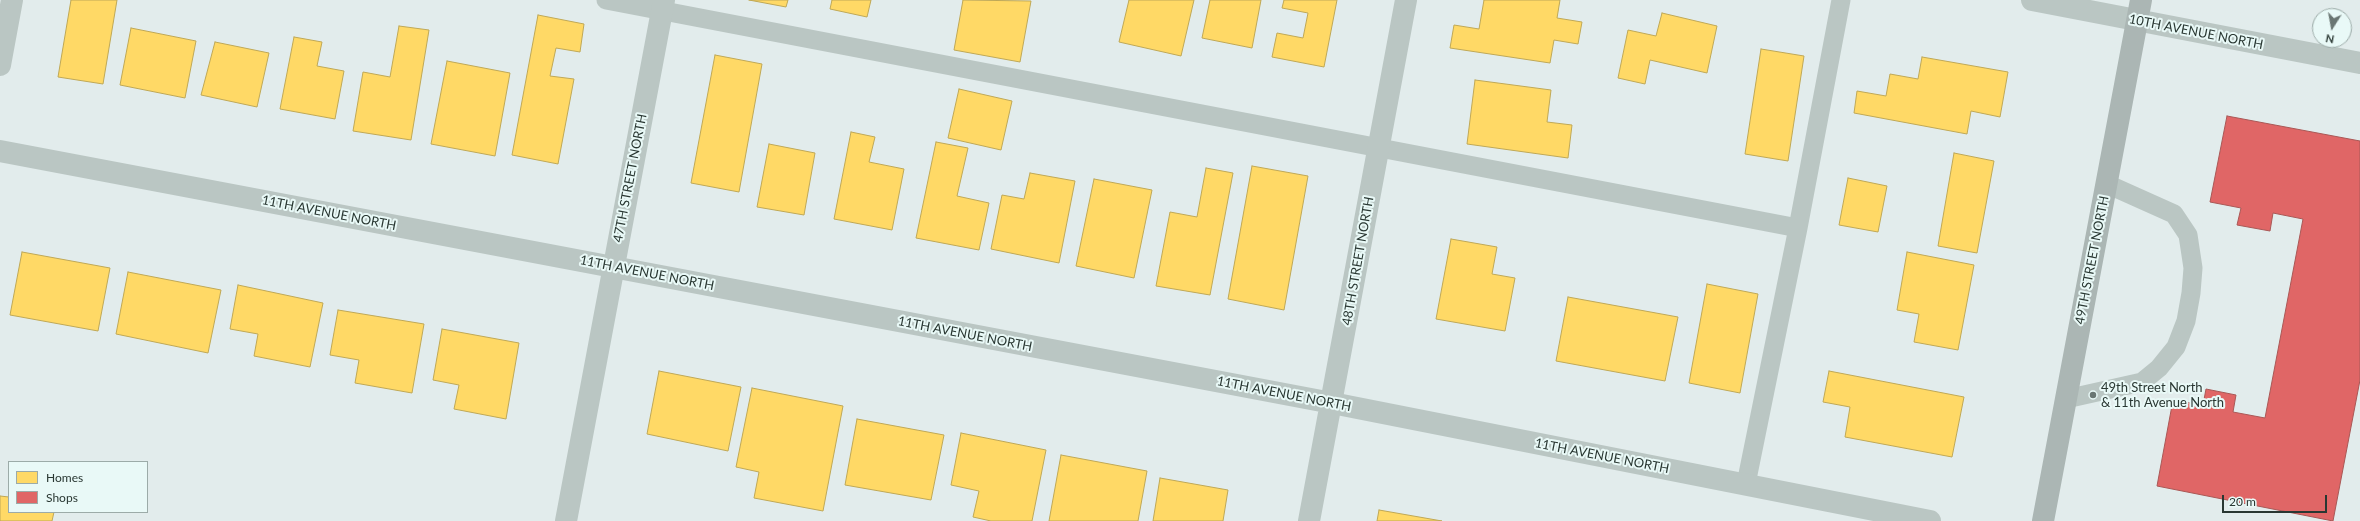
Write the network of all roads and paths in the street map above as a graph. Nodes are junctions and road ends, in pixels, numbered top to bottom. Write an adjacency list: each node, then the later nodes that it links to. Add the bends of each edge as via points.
1 (12, 0): 9 (street)
2 (606, 0): 6 (lane)
3 (1406, 0): 10 (street, 48TH STREET NORTH)
4 (1841, 0): 13 (lane)
5 (2032, 0): 7 (street, 10TH AVENUE NORTH)
6 (662, 5): 10 (lane); 14 (street, 47TH STREET NORTH)
7 (2139, 10): 8 (street, 10TH AVENUE NORTH); 12 (main road, 49TH STREET NORTH)
8 (2360, 63)
9 (0, 65)
10 (1379, 147): 13 (lane); 16 (street, 48TH STREET NORTH)
11 (0, 151): 14 (street, 11TH AVENUE NORTH)
12 (2107, 184): 15 (main road, 49TH STREET NORTH); 15 (lane, via 2174,214 2188,235 2193,268 2186,322 2176,347 2142,382)
13 (1798, 228): 17 (lane)
14 (614, 267): 16 (street, 11TH AVENUE NORTH); 18 (street, 47TH STREET NORTH)
15 (2066, 400): 21 (main road, 49TH STREET NORTH)
16 (1332, 403): 17 (street, 11TH AVENUE NORTH); 19 (street, 48TH STREET NORTH)
17 (1746, 484): 20 (street, 11TH AVENUE NORTH)
18 (566, 521)
19 (1309, 521)
20 (1930, 521)
21 (2043, 521)

